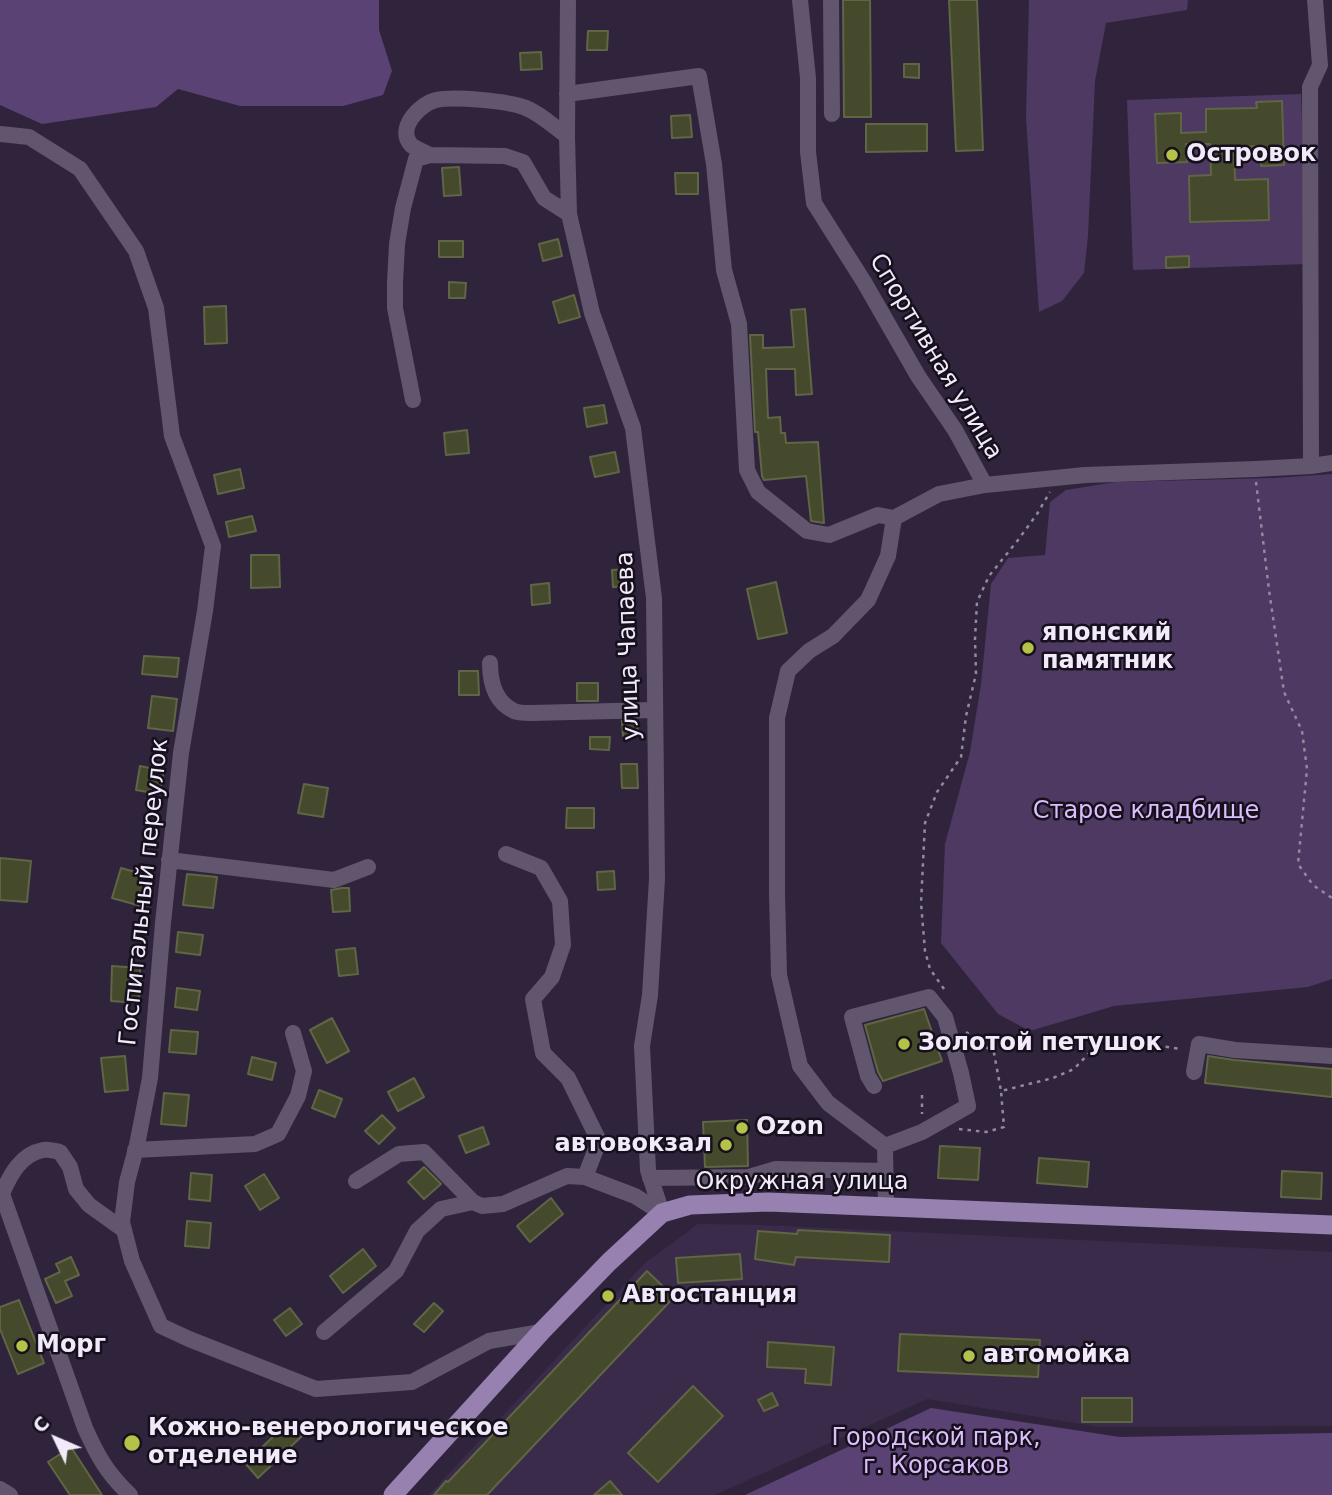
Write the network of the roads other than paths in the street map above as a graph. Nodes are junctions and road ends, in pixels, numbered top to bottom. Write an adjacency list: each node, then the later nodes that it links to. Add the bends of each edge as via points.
1 (568, 0): 5 (street, улица Чапаева)
2 (800, 0): 14 (street, Спортивная улица, via 814,203)
3 (831, 0): 6 (street)
4 (1315, 0): 13 (street, via 1320,65 1310,87)
5 (567, 94): 8 (street, улица Чапаева); 15 (street, via 699,76 724,270 739,324 747,470 758,492 807,531 828,535 878,515)
6 (832, 114)
7 (0, 134): 19 (street, Госпитальный переулок, via 29,137 80,169 136,251 156,308 172,436 212,546)
8 (567, 136): 9 (street, via 527,108 439,99 424,104 408,124 411,145); 10 (street, улица Чапаева)
9 (430, 155): 10 (street, via 505,156 523,162 544,198); 11 (street, via 416,159 397,244 395,308)
10 (569, 214): 17 (street, улица Чапаева, via 592,313 633,428 654,598)
11 (413, 400)
12 (1332, 463): 13 (street, Спортивная улица)
13 (1311, 466): 14 (street, Спортивная улица, via 1085,475)
14 (985, 485): 15 (street, via 939,494)
15 (894, 518): 25 (street, via 888,556 868,600 833,636 788,671 777,718 779,975 800,1066 828,1103)
16 (489, 663): 17 (street, via 499,699 515,712)
17 (655, 710): 29 (street, улица Чапаева, via 657,879 642,1046)
18 (506, 854): 28 (street, via 541,868 560,901 563,944 552,977 533,999 543,1054 568,1078 599,1141)
19 (169, 860): 20 (street, via 334,880); 26 (street, Госпитальный переулок, via 150,1078)
20 (368, 867)
21 (293, 1033): 26 (street, via 304,1071 298,1096 278,1134 255,1144)
22 (1332, 1056): 23 (street, via 1199,1044)
23 (1194, 1072)
24 (874, 1086): 25 (street, via 852,1017 929,997 945,1017 968,1106)
25 (885, 1146): 27 (street)
26 (135, 1150): 35 (street, Госпитальный переулок, via 127,1182)
27 (886, 1171): 29 (street, via 776,1169 749,1177); 32 (street)
28 (585, 1177): 31 (street, via 567,1176 503,1204); 33 (street, via 635,1196)
29 (650, 1178): 33 (street, улица Чапаева)
30 (356, 1181): 31 (street, via 399,1154 424,1152)
31 (473, 1202): 36 (street, via 441,1209 417,1231 396,1271)
32 (886, 1207): 33 (main road, Окружная улица, via 768,1202 690,1205); 34 (main road, Окружная улица)
33 (662, 1213): 37 (main road, Окружная улица)
34 (1332, 1225)
35 (124, 1230): 37 (street, Госпитальный переулок, via 132,1261 162,1326 316,1389 412,1382 489,1341); 40 (street, via 89,1205 76,1189 60,1152 44,1150 28,1156 15,1168 2,1194 85,1428 113,1479)
36 (324, 1332)
37 (541, 1332): 41 (main road, Окружная улица)
38 (0, 1489): 39 (street)
39 (10, 1495)
40 (130, 1495)
41 (393, 1495)

